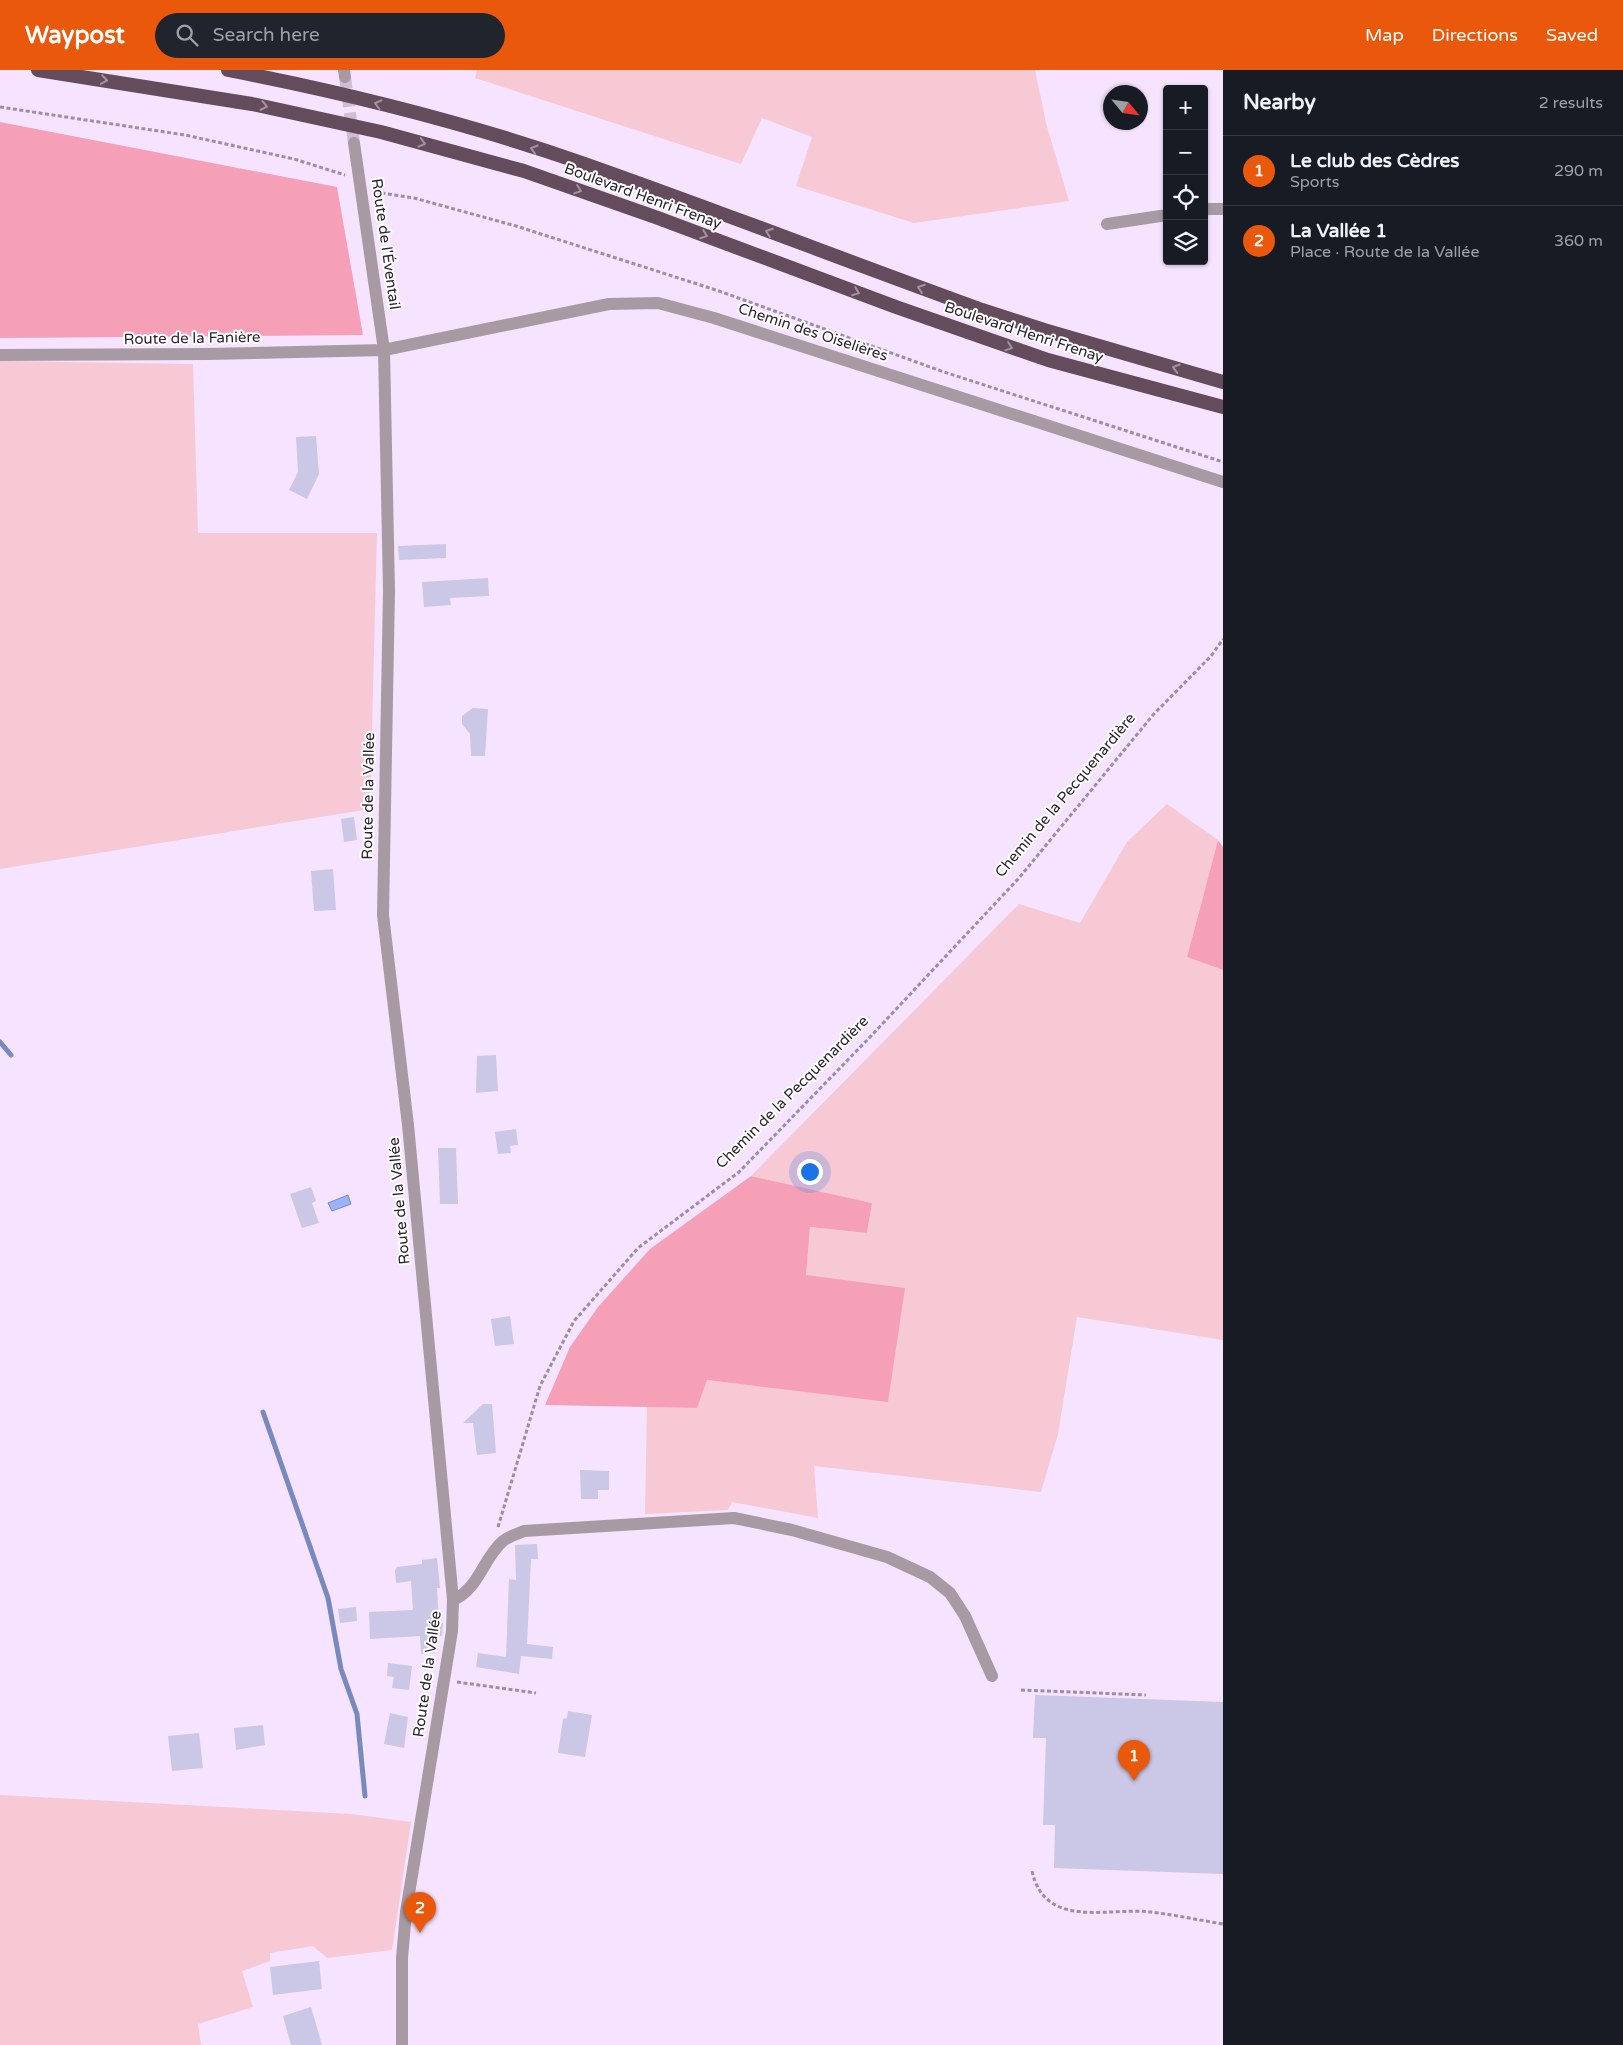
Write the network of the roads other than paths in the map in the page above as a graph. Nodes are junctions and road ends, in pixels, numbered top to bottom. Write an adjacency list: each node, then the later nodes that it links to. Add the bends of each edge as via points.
1 (38, 70): 11 (highway, Boulevard Henri Frenay, one-way to 11, via 252,104 381,132 524,171 1048,360)
2 (228, 70): 10 (highway, Boulevard Henri Frenay, one-way to 2, via 991,313 581,163 444,121 297,83)
3 (354, 143): 8 (street, Route de l'Éventail)
4 (1208, 209): 5 (street)
5 (1223, 209)
6 (1163, 216): 7 (street)
7 (1107, 224)
8 (384, 350): 9 (street, Route de la Fanière); 12 (street, Chemin des Oiselières, via 609,304 658,303 724,321); 13 (street, Route de la Vallée, via 389,590 382,915 408,1125)
9 (0, 355)
10 (1223, 382)
11 (1223, 407)
12 (1223, 482)
13 (453, 1600): 14 (street, via 463,1596 489,1556 504,1540 524,1531 734,1518 792,1530 888,1557 930,1577 950,1593 965,1616); 15 (street, Route de la Vallée, via 452,1631 406,1912 402,1958)
14 (992, 1676)
15 (402, 2045)

